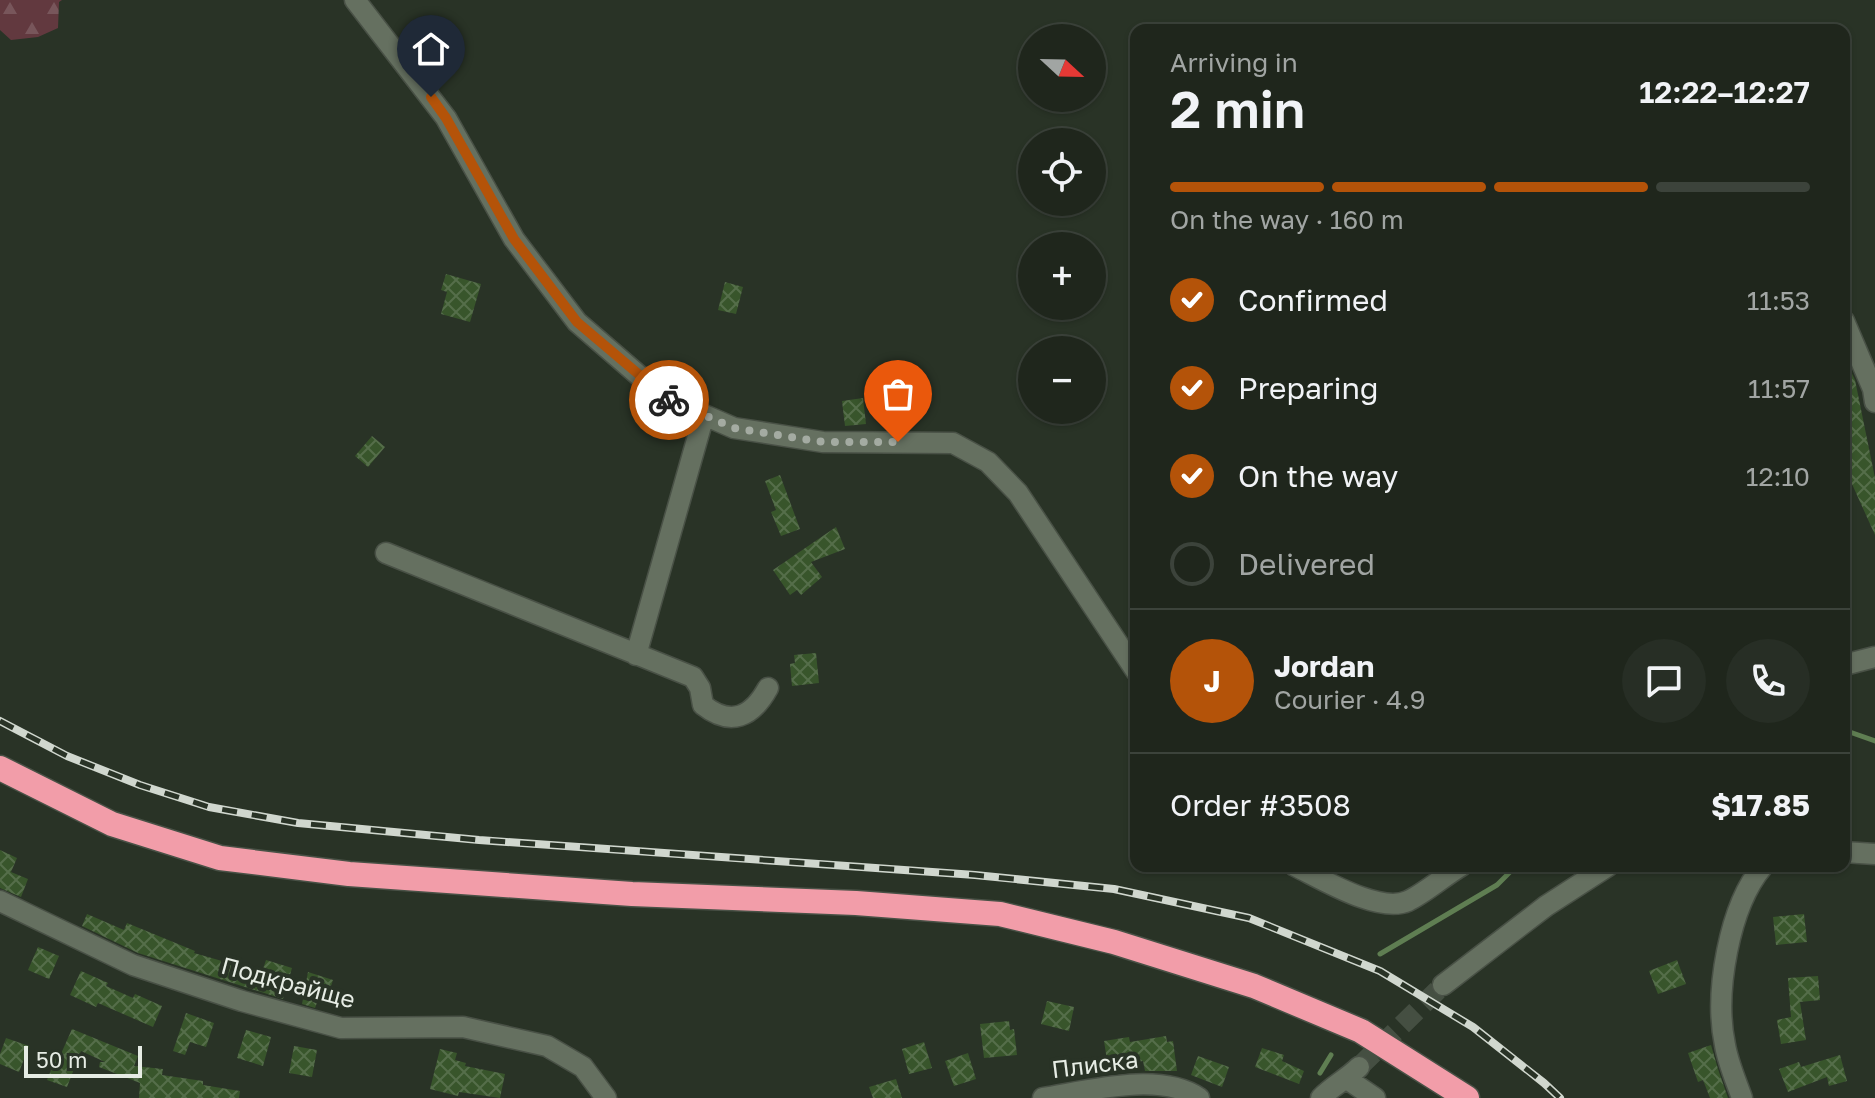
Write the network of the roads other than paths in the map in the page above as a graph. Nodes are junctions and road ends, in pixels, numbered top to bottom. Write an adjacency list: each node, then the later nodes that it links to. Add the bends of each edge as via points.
1 (355, 0): 4 (street, via 446,118 514,239 577,322 665,398)
2 (1850, 335): 3 (street)
3 (1875, 402)
4 (704, 415): 6 (street); 8 (street, via 734,428 823,442 953,443 988,462 1018,493)
5 (386, 553): 6 (street)
6 (636, 655): 10 (street, via 693,677 703,705 726,717 745,715)
7 (1875, 657): 9 (street)
8 (1130, 662)
9 (1850, 663)
10 (768, 688)
11 (0, 768): 25 (highway, via 112,824 220,858 364,876 1000,914 1114,942 1254,986 1361,1031)
12 (1850, 852): 13 (street)
13 (1875, 854)
14 (1307, 872): 15 (street, via 1388,905 1407,901)
15 (1452, 872)
16 (1599, 872): 19 (street)
17 (1758, 872): 26 (street, via 1733,928 1723,983 1724,1044)
18 (0, 901): 20 (street, Подкрайще, via 133,965 341,1028 463,1027 547,1046 583,1067)
19 (1443, 985)
20 (606, 1098)
21 (1043, 1098): 22 (street, Плиска, via 1155,1084)
22 (1199, 1098)
23 (1321, 1098): 24 (street, via 1353,1073)
24 (1375, 1098)
25 (1467, 1098)
26 (1742, 1098)

